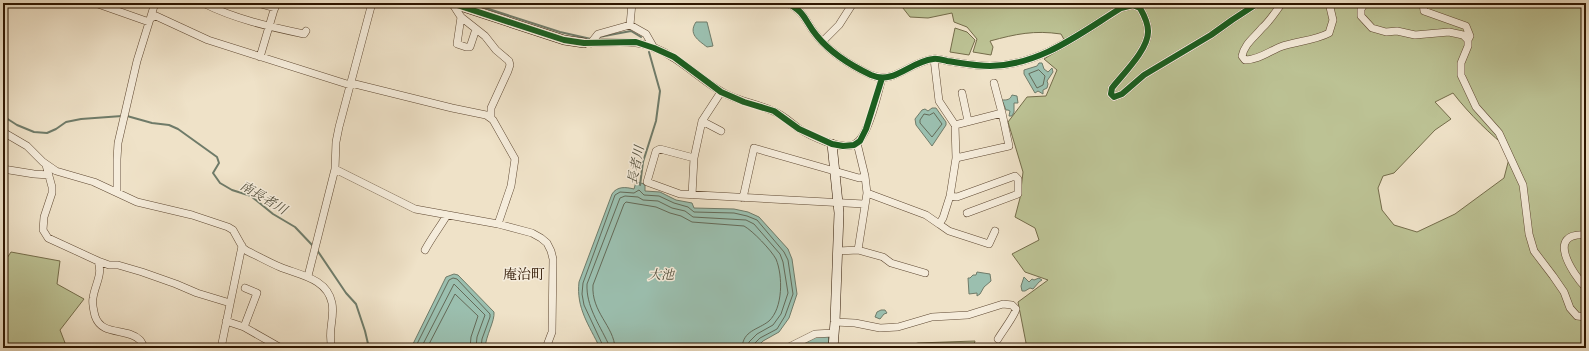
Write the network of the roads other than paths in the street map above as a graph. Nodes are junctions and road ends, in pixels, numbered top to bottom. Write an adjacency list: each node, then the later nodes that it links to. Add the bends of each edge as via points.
1 (95, 3): 19 (street)
2 (155, 3): 19 (street)
3 (203, 3): 21 (street)
4 (257, 3): 17 (street)
5 (372, 3): 32 (street)
6 (452, 3): 18 (street); 24 (street, via 564,40)
7 (632, 3): 20 (street)
8 (659, 3): 9 (street)
9 (665, 3)
10 (787, 3): 26 (street, via 804,15)
11 (854, 3): 26 (street, via 839,25)
12 (1258, 3): 29 (street, via 1211,35 1144,74 1122,94 1114,97 1111,94 1112,88 1145,45 1148,32 1140,8 1133,5 1121,8 1045,54 1028,60 1003,66 983,66)
13 (1282, 3): 14 (street, via 1243,50 1242,56 1245,60 1329,33 1334,20)
14 (1329, 3)
15 (1365, 3): 25 (street, via 1360,10 1360,16 1372,28 1415,35 1449,32 1463,35)
16 (1423, 3): 25 (street, via 1424,12 1466,26 1470,36)
17 (275, 6): 21 (street)
18 (461, 16): 22 (street); 22 (street, via 456,44 470,47)
19 (150, 20): 28 (street, via 156,16 208,40); 52 (street, via 137,61 118,143)
20 (630, 25): 24 (street, via 598,34); 27 (street, via 646,34)
21 (269, 27): 23 (street, via 304,34); 28 (street)
22 (476, 29): 36 (street, via 510,65 491,108)
23 (306, 31)
24 (591, 40): 27 (street, via 636,42)
25 (1468, 40): 75 (street, via 1461,63 1461,74 1476,107 1499,133 1523,185 1529,234 1534,251 1564,292 1570,308 1577,316)
26 (822, 42): 30 (street, via 859,69)
27 (654, 48): 33 (street, via 674,57)
28 (260, 56): 32 (street)
29 (934, 59): 30 (street, via 909,67 894,76); 39 (street, via 939,101)
30 (882, 78): 42 (street, via 866,129)
31 (994, 83): 35 (street)
32 (351, 84): 36 (street, via 486,114); 48 (street, via 336,142)
33 (721, 92): 37 (street); 43 (street, via 774,111 799,128)
34 (962, 93): 38 (street)
35 (1002, 112): 38 (street); 45 (street, via 1010,146)
36 (491, 118): 61 (street, via 515,159 511,186)
37 (702, 121): 40 (street); 44 (street)
38 (968, 121): 39 (street)
39 (955, 124): 45 (street)
40 (721, 131)
41 (3, 132): 46 (street, via 27,146)
42 (857, 143): 43 (street, via 843,146); 51 (street)
43 (832, 144): 49 (street)
44 (694, 158): 54 (street); 54 (street, via 660,149 656,151 647,182 680,194)
45 (956, 158): 55 (street)
46 (46, 165): 50 (street); 52 (street, via 56,171)
47 (3, 169): 50 (street)
48 (334, 170): 60 (street, via 415,209); 71 (street)
49 (834, 170): 51 (street, via 859,178); 56 (street, via 754,148); 57 (street)
50 (48, 175): 69 (street, via 52,193 44,217 43,230 48,238)
51 (865, 177): 53 (street)
52 (117, 192): 65 (street, via 137,202 192,215 228,227 233,230)
53 (867, 194): 58 (street); 62 (street, via 926,215)
54 (692, 195): 56 (street)
55 (950, 196): 59 (street, via 957,197 1016,176 1018,194); 62 (street)
56 (744, 198): 57 (street)
57 (839, 202): 58 (street); 67 (street)
58 (864, 204): 68 (street)
59 (967, 213)
60 (447, 215): 61 (street); 66 (street)
61 (498, 224): 86 (street, via 532,233 541,238 552,251 552,332)
62 (939, 224): 63 (street, via 949,231 989,244)
63 (995, 231)
64 (1586, 235): 73 (street, via 1572,236 1564,245 1571,268)
65 (242, 246): 71 (street, via 278,266); 74 (street)
66 (425, 250)
67 (838, 250): 68 (street); 77 (street)
68 (858, 250): 70 (street)
69 (98, 261): 74 (street, via 142,272); 82 (street, via 100,278 93,298 95,316 100,326 127,333 139,339)
70 (925, 273)
71 (308, 276): 85 (street, via 327,290 330,296 333,309 330,332)
72 (245, 288): 78 (street, via 257,293)
73 (1586, 288)
74 (230, 303): 76 (street)
75 (1586, 317)
76 (226, 321): 78 (street); 83 (street)
77 (835, 322): 79 (street); 80 (street, via 880,328 898,327 932,317 968,315 1003,304 1012,304 1016,309 1015,314)
78 (244, 327): 81 (street)
79 (834, 333): 87 (street, via 815,334); 88 (street)
80 (998, 339)
81 (268, 345): 84 (street)
82 (145, 348)
83 (221, 348)
84 (281, 348)
85 (332, 348)
86 (546, 348)
87 (787, 348)
88 (832, 348)

